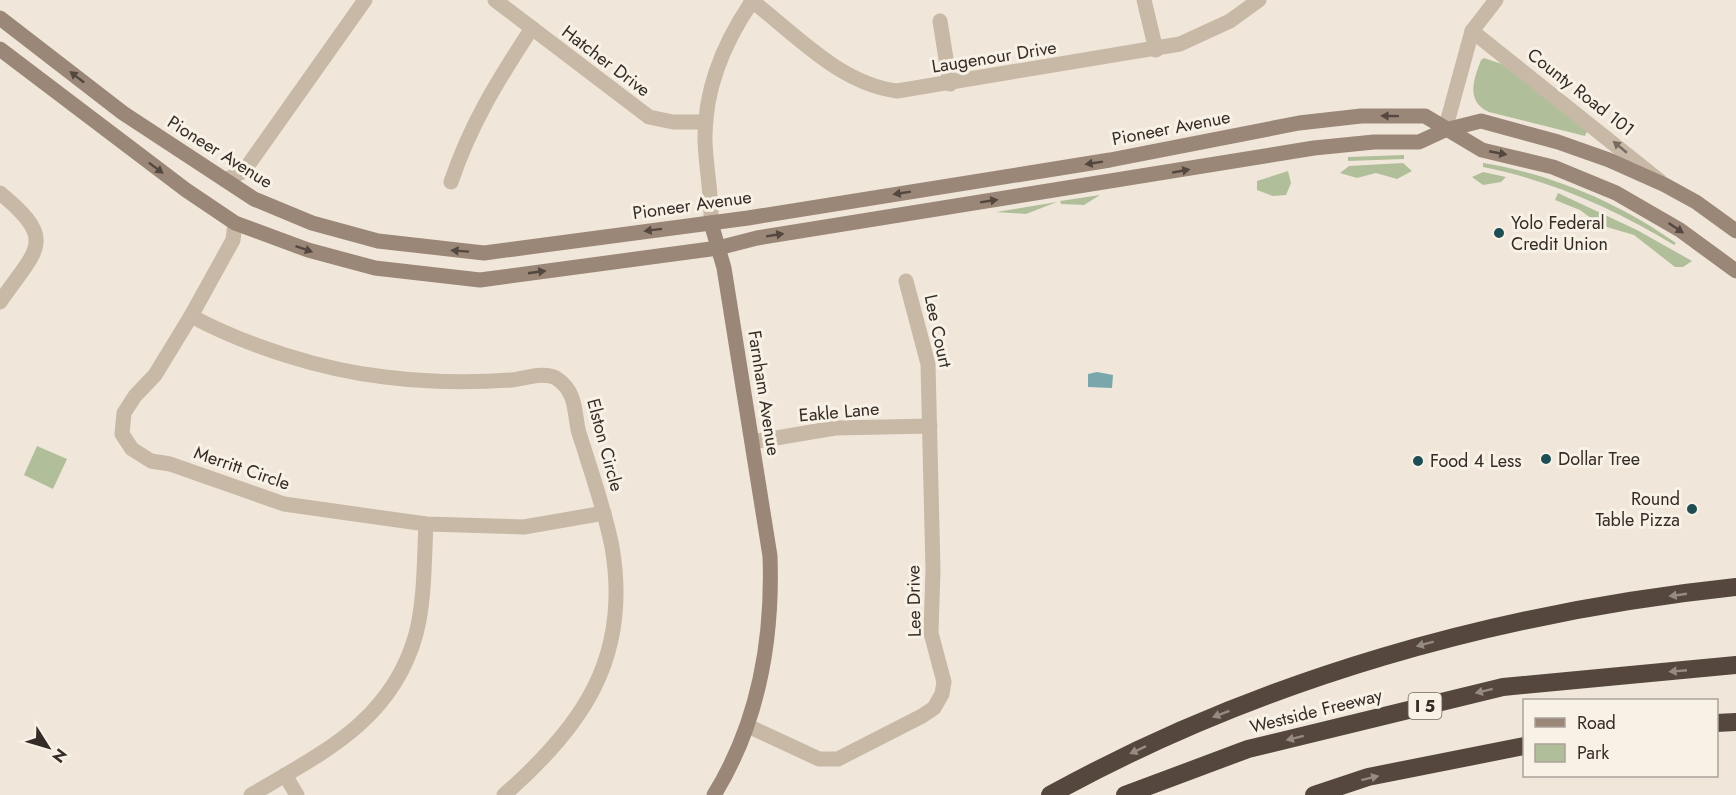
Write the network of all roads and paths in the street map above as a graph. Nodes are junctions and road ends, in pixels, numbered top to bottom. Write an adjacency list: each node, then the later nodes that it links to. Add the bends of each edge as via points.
1 (365, 0): 17 (street, via 244,171)
2 (495, 0): 9 (street, Hatcher Drive)
3 (752, 0): 13 (street, Laugenour Drive, via 847,75 869,86 897,91); 14 (street, Farnham Avenue, via 718,61)
4 (1144, 0): 12 (street)
5 (1259, 0): 12 (street, Laugenour Drive, via 1202,36)
6 (1496, 0): 10 (street)
7 (0, 18): 17 (main road, Pioneer Avenue, one-way to 7, via 123,113)
8 (940, 21): 13 (street)
9 (531, 28): 14 (street, Hatcher Drive, via 649,117); 19 (street, via 465,140)
10 (1472, 31): 15 (street); 20 (street, County Road 101, one-way to 10)
11 (0, 49): 22 (main road, one-way to 22)
12 (1156, 50): 13 (street, Laugenour Drive)
13 (950, 84)
14 (706, 122): 23 (street, Farnham Avenue)
15 (1445, 130): 16 (main road, Pioneer Avenue, one-way to 16, via 1425,116 1361,116); 18 (main road, one-way to 15, via 1314,148 1419,142); 20 (main road, via 1481,121 1558,142); 26 (main road, Pioneer Avenue, one-way to 26, via 1482,150 1553,167 1616,193 1664,220)
16 (1259, 131): 18 (main road, via 1243,145 1132,164); 23 (main road, Pioneer Avenue, one-way to 23, via 1110,160)
17 (225, 180): 23 (main road, Pioneer Avenue, one-way to 17, via 484,253 438,250 378,241 312,223 254,199)
18 (1125, 181): 25 (main road, one-way to 18, via 769,236)
19 (451, 182)
20 (1665, 184): 24 (main road)
21 (0, 193): 28 (street, via 25,214 37,231 37,249)
22 (235, 223): 25 (main road, one-way to 25, via 308,250 375,268 480,280); 29 (street, Merritt Circle, via 233,240)
23 (711, 223): 25 (main road, Farnham Avenue)
24 (1736, 231)
25 (718, 248): 31 (main road, Farnham Avenue)
26 (1736, 272)
27 (906, 281): 30 (street, Lee Court, via 928,364)
28 (0, 302)
29 (191, 316): 32 (street, Elston Circle, via 221,332 315,363 384,377 463,382 554,377 569,390 576,405 578,429); 33 (street, Merritt Circle, via 154,375 124,413 122,434 132,449 151,461 284,504)
30 (930, 426): 31 (street, Eakle Lane, via 835,428); 38 (street, Lee Drive, via 931,633 944,681 934,708 838,759 819,759)
31 (752, 442): 38 (main road, Farnham Avenue, via 770,556 771,614 762,679)
32 (604, 513): 33 (street, Merritt Circle, via 524,526); 43 (street, Elston Circle, via 615,590 608,652 588,702 574,723 558,744)
33 (426, 524): 40 (street, via 416,634 402,670 360,727 333,748)
34 (1736, 587): 45 (highway, one-way to 45, via 1586,608 1422,645 1280,691 1191,725)
35 (1736, 665): 46 (highway, Westside Freeway / I 5, one-way to 46, via 1503,687 1248,749)
36 (1736, 722): 37 (highway)
37 (1718, 723)
38 (748, 726): 44 (main road, Farnham Avenue)
39 (1523, 746): 47 (highway, one-way to 39, via 1368,777)
40 (285, 775): 41 (street); 42 (street)
41 (251, 795)
42 (297, 795)
43 (504, 795)
44 (714, 795)
45 (1050, 795)
46 (1125, 795)
47 (1314, 795)

